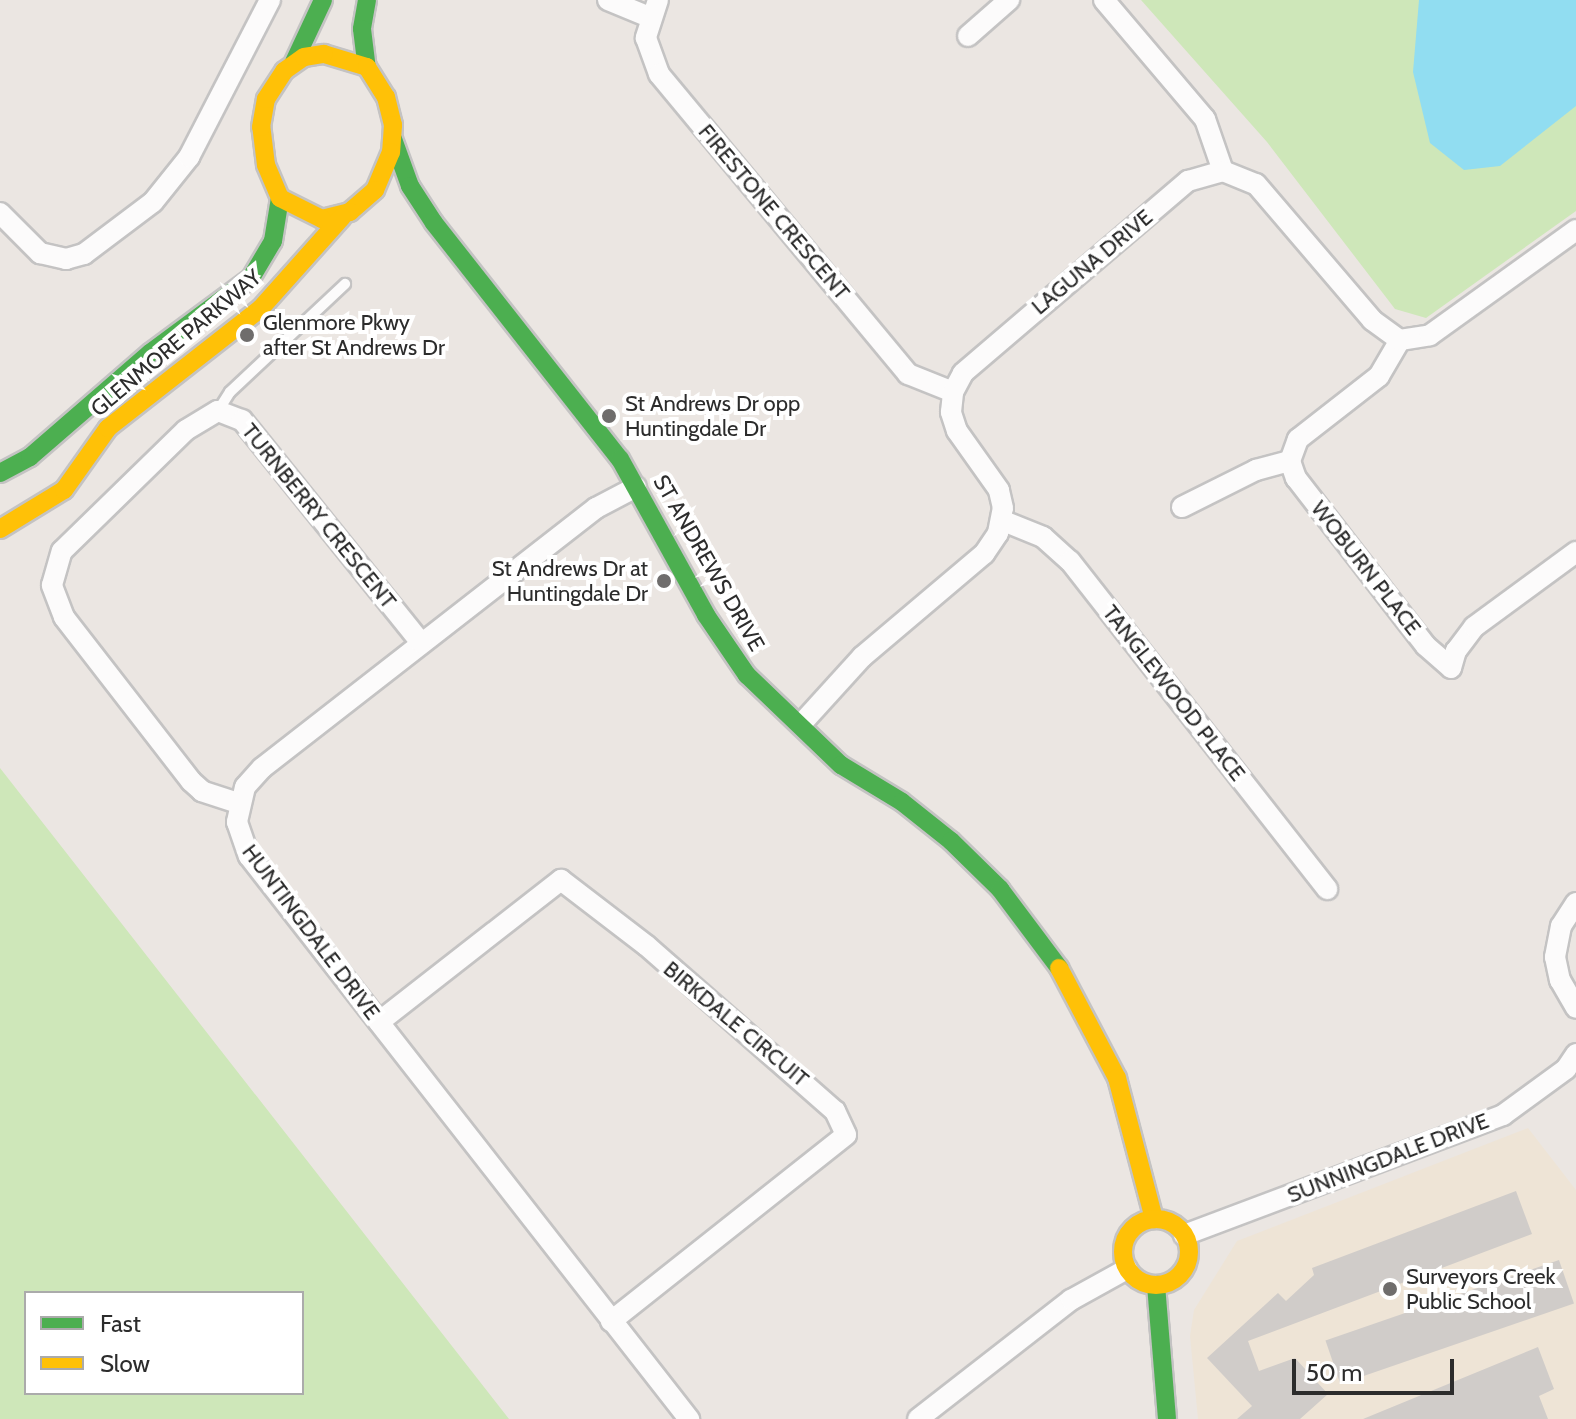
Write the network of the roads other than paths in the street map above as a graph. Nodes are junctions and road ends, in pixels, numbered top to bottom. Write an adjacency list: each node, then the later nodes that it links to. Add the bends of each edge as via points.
1 (270, 0): 15 (street, via 189,157 153,202 84,254 66,259 40,253)
2 (323, 0): 9 (street)
3 (367, 0): 10 (street, via 362,29)
4 (608, 0): 7 (street)
5 (1009, 0): 8 (street)
6 (1104, 0): 12 (street, via 1205,119)
7 (654, 8): 21 (street, FIRESTONE CRESCENT, via 647,49 659,74 908,374)
8 (968, 36)
9 (294, 62): 10 (street, via 334,55); 13 (street, via 272,86 262,115 263,154)
10 (367, 67): 11 (street, via 386,97)
11 (393, 139): 14 (street, via 382,180); 17 (street, ST ANDREWS DRIVE, via 410,186)
12 (1223, 171): 20 (street, via 1241,176 1268,195 1372,320); 21 (street, LAGUNA DRIVE, via 1197,177 1175,192 971,365)
13 (280, 198): 16 (street, via 314,217); 24 (street, GLENMORE PARKWAY, via 273,241 251,278 150,353 30,457)
14 (360, 205): 16 (street); 17 (street, ST ANDREWS DRIVE, via 395,203)
15 (0, 213)
16 (342, 217): 28 (street, GLENMORE PARKWAY, via 261,308 108,428 64,490)
17 (434, 223): 25 (street, ST ANDREWS DRIVE, via 593,421)
18 (1576, 230): 20 (street, via 1430,335)
19 (345, 284): 22 (lane, via 230,392)
20 (1400, 340): 23 (street, via 1375,380 1298,439)
21 (953, 392): 27 (street, via 951,412 957,431 995,481)
22 (218, 411): 30 (street, TURNBERRY CRESCENT, via 231,413 250,428); 32 (street, TURNBERRY CRESCENT, via 186,430 62,551 52,585 64,617 191,781 202,791)
23 (1290, 461): 26 (street, via 1256,470); 29 (street, WOBURN PLACE, via 1296,478 1416,634 1451,668 1474,627)
24 (0, 473)
25 (636, 487): 30 (street, via 596,508); 31 (street, ST ANDREWS DRIVE, via 734,657 760,689)
26 (1182, 507)
27 (1001, 520): 31 (street, via 984,554 862,657); 33 (street, TANGLEWOOD PLACE, via 1043,537 1067,557)
28 (0, 529)
29 (1576, 552)
30 (421, 643): 32 (street, via 262,768)
31 (802, 723): 38 (street, ST ANDREWS DRIVE, via 841,765 902,802 951,841 1039,938 1081,1001 1117,1078)
32 (238, 803): 36 (street, HUNTINGDALE DRIVE, via 239,832 249,856)
33 (1327, 889)
34 (1576, 903): 35 (street, via 1561,926 1555,957 1560,980)
35 (1576, 1008)
36 (379, 1022): 42 (street, HUNTINGDALE DRIVE); 42 (street, BIRKDALE CIRCUIT, via 561,880 626,928 835,1111 846,1135)
37 (1576, 1054): 39 (street, SUNNINGDALE DRIVE, via 1566,1069 1493,1119)
38 (1154, 1219): 39 (street, via 1171,1222); 40 (street, via 1129,1232 1122,1251)
39 (1184, 1235): 41 (street, via 1187,1264 1175,1279)
40 (1127, 1269): 41 (street); 44 (street, via 1071,1300)
41 (1156, 1285): 45 (street)
42 (611, 1321): 43 (street, HUNTINGDALE DRIVE)
43 (689, 1419)
44 (918, 1419)
45 (1167, 1419)

